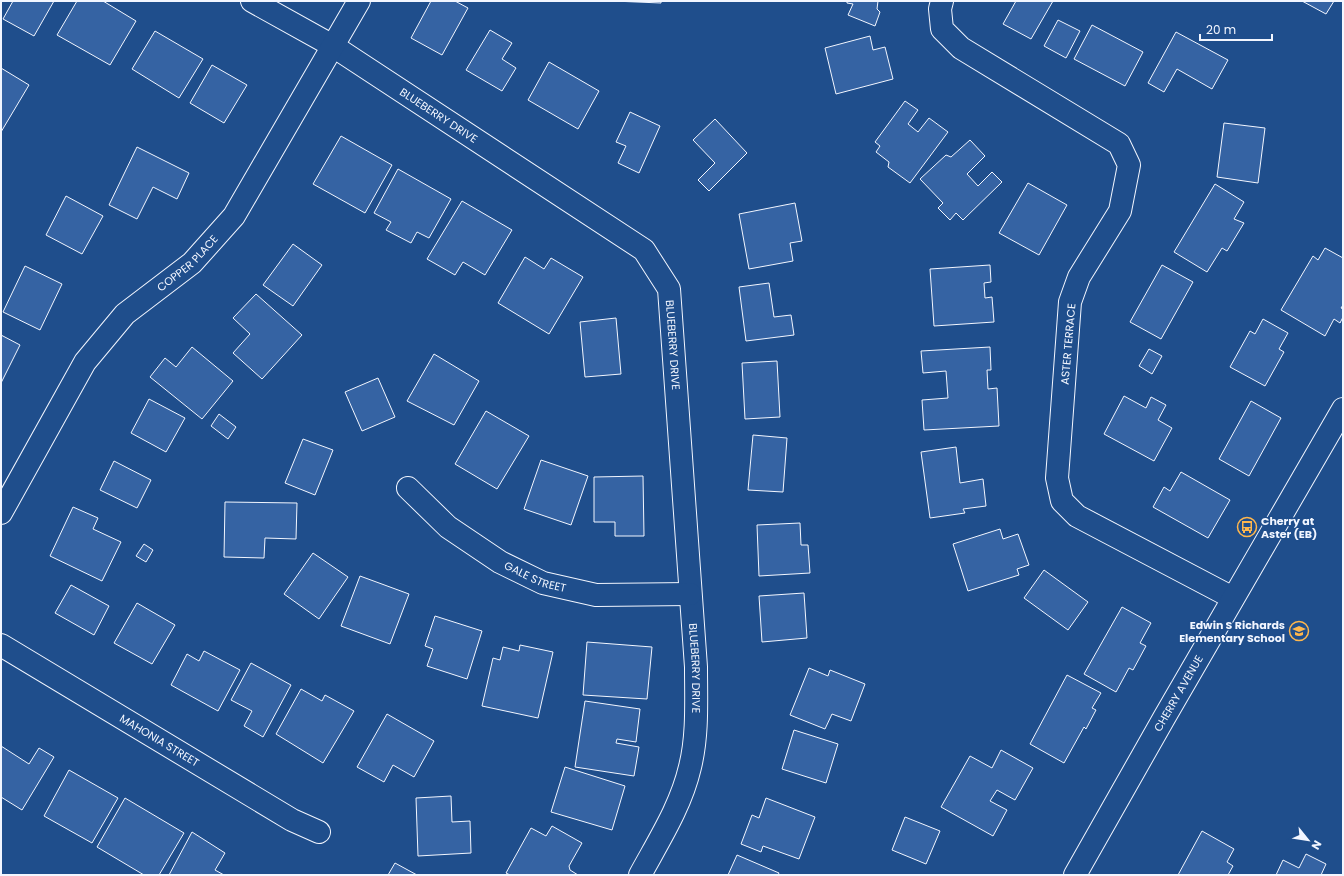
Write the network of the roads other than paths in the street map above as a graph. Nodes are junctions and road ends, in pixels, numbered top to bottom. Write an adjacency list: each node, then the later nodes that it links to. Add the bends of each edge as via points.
1 (252, 1): 4 (street, BLUEBERRY DRIVE)
2 (359, 1): 4 (street, COPPER PLACE)
3 (942, 1): 9 (street, ASTER TERRACE, via 942,29 961,48 1119,144 1130,165 1120,211 1079,277 1070,302 1057,478 1062,501 1077,516)
4 (333, 46): 7 (street, COPPER PLACE, via 234,216 192,263 125,314 85,362); 8 (street, BLUEBERRY DRIVE, via 644,250 669,288)
5 (1343, 409): 9 (street, CHERRY AVENUE)
6 (408, 488): 8 (street, GALE STREET, via 448,527 500,562 543,582 596,595)
7 (1, 513)
8 (690, 594): 12 (street, BLUEBERRY DRIVE, via 696,667 695,730 690,767 676,809)
9 (1233, 598): 13 (street, CHERRY AVENUE)
10 (1, 646): 11 (street, MAHONIA STREET, via 292,820)
11 (319, 832)
12 (640, 875)
13 (1075, 875)

